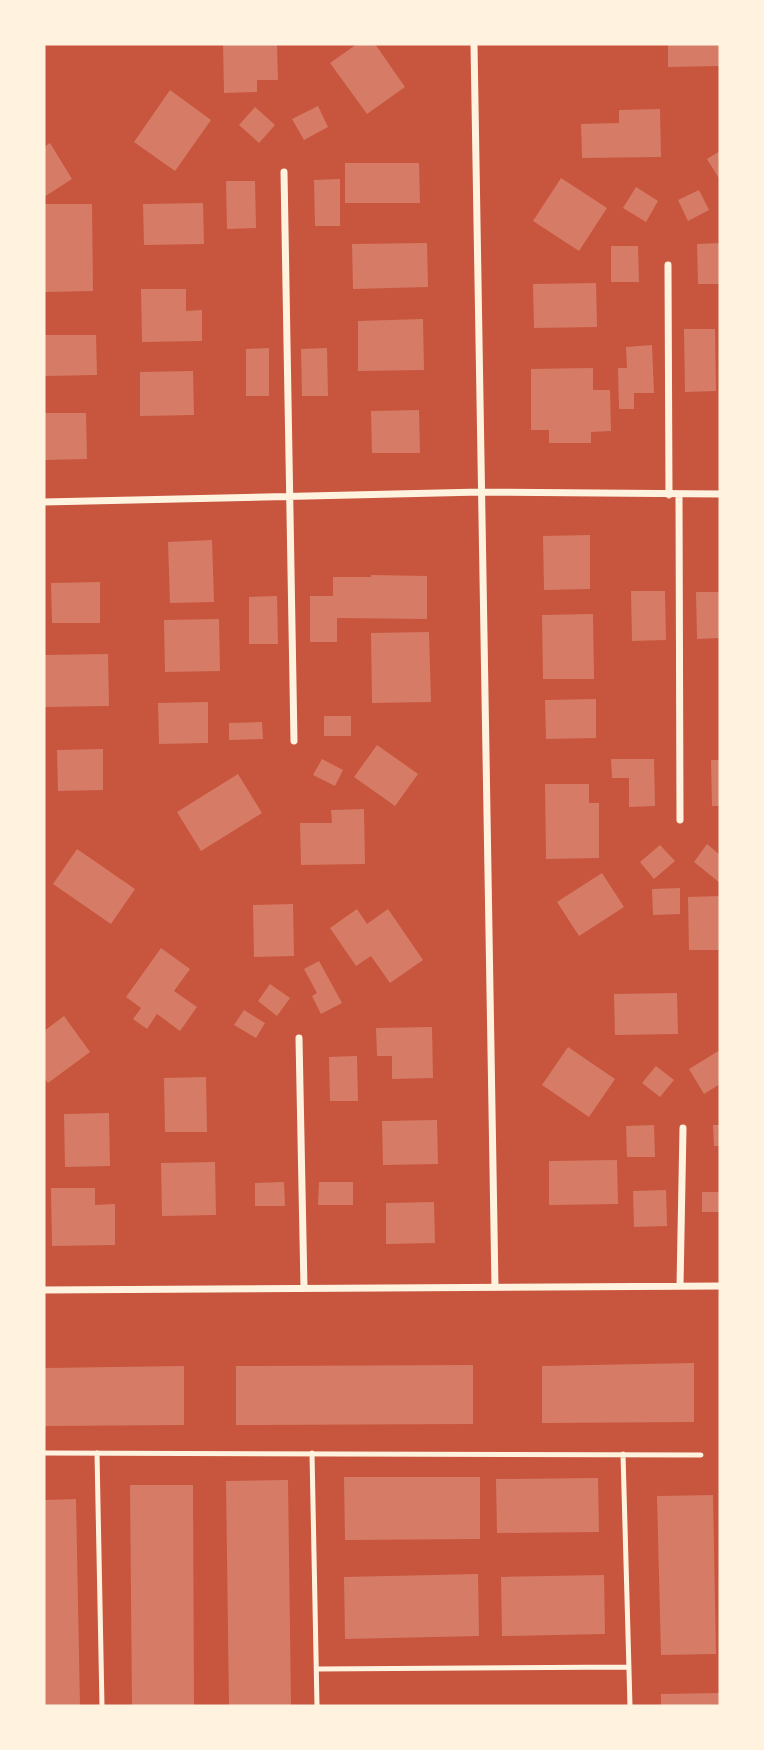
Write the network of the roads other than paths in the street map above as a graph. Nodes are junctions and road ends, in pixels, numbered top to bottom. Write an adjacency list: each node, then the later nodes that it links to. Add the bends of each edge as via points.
1 (474, 44): 4 (street)
2 (284, 172): 8 (street)
3 (668, 265): 6 (street)
4 (481, 492): 6 (street); 8 (street); 16 (street)
5 (720, 494): 7 (street)
6 (669, 495): 7 (street)
7 (679, 495): 11 (street)
8 (289, 496): 9 (street); 10 (street)
9 (44, 502)
10 (294, 741)
11 (680, 820)
12 (299, 1038): 17 (street)
13 (683, 1128): 14 (street)
14 (680, 1286): 15 (street); 16 (street)
15 (720, 1286)
16 (495, 1287): 17 (street)
17 (304, 1288): 18 (street)
18 (44, 1290)
19 (97, 1452): 20 (lane); 21 (lane); 26 (lane)
20 (44, 1453)
21 (312, 1453): 22 (lane); 25 (lane)
22 (624, 1454): 23 (lane); 24 (lane)
23 (701, 1455)
24 (629, 1667): 25 (lane); 28 (lane)
25 (318, 1669): 27 (lane)
26 (102, 1706)
27 (317, 1706)
28 (630, 1706)

